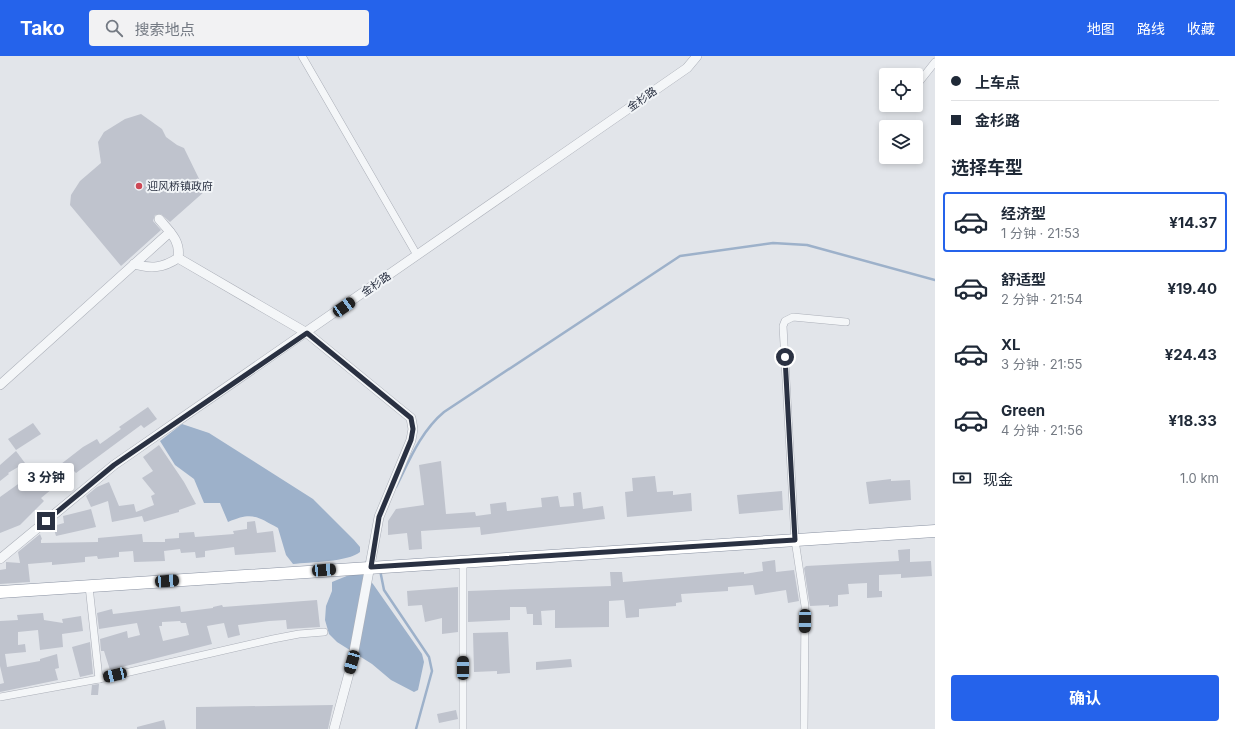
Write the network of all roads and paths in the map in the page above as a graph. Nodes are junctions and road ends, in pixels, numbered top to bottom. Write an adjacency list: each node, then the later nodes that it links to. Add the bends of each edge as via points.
1 (302, 56): 7 (street)
2 (697, 56): 7 (street, 金杉路, via 687,68)
3 (935, 62): 4 (street)
4 (923, 77)
5 (159, 220): 6 (street)
6 (170, 232): 8 (street, via 177,241); 9 (street)
7 (417, 255): 11 (street, 金杉路)
8 (178, 258): 9 (street, via 168,265 156,268); 11 (street)
9 (134, 264): 12 (street)
10 (846, 322): 14 (street, via 793,317 785,320 783,326)
11 (307, 333): 15 (street, 金杉路, via 114,465); 17 (street, via 411,418 411,440 379,517)
12 (0, 384)
13 (935, 531): 14 (highway)
14 (795, 540): 16 (highway); 25 (street, via 805,606)
15 (0, 559)
16 (463, 561): 17 (highway); 24 (street)
17 (376, 567): 18 (highway); 23 (street)
18 (88, 586): 19 (highway); 21 (street)
19 (0, 592)
20 (324, 632): 21 (street, via 299,634)
21 (100, 678): 22 (street)
22 (0, 697)
23 (334, 729)
24 (463, 729)
25 (804, 729)

